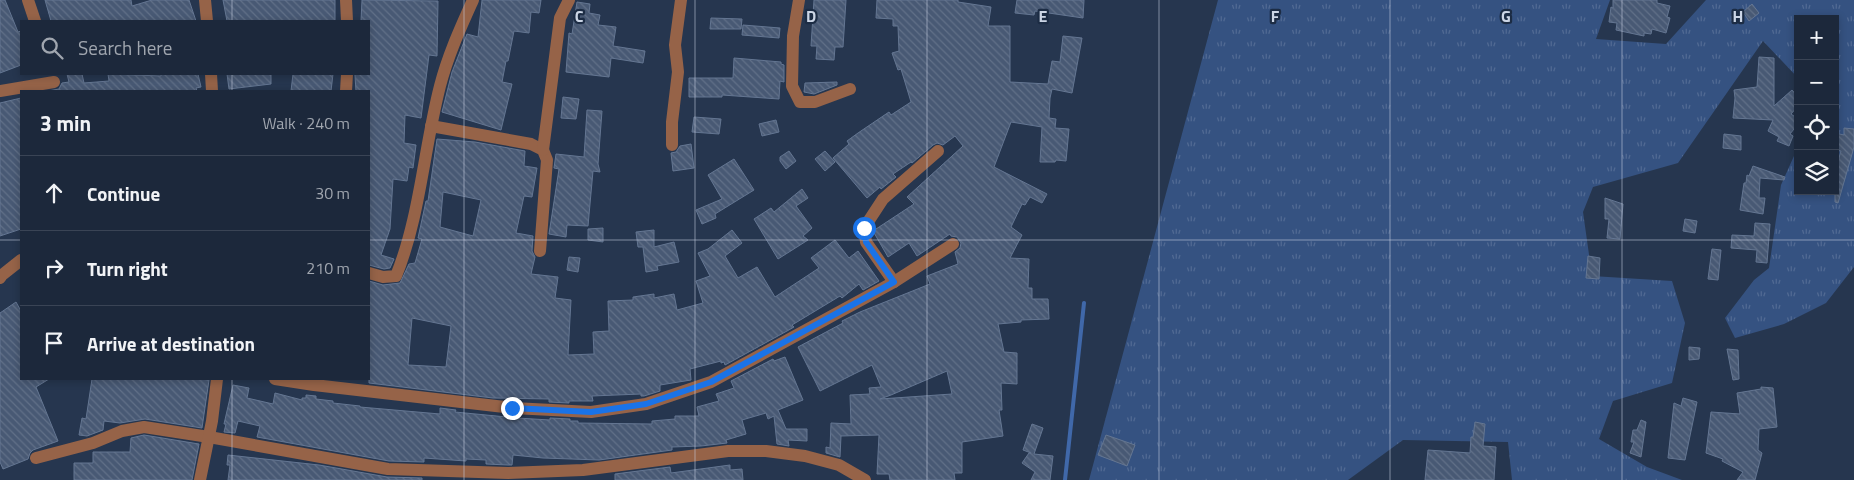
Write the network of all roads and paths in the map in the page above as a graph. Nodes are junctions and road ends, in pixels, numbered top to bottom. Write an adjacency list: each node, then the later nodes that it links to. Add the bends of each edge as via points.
1 (28, 0): 8 (street)
2 (205, 0): 9 (street)
3 (346, 0): 10 (street)
4 (473, 0): 18 (street, via 449,53)
5 (569, 0): 20 (street, via 560,18)
6 (682, 0): 19 (street, via 676,45 678,72)
7 (799, 0): 14 (street, via 793,36 792,86 800,102 815,102)
8 (36, 20)
9 (207, 20)
10 (347, 20)
11 (211, 75): 15 (street)
12 (347, 75): 16 (street)
13 (54, 82): 17 (street)
14 (850, 89)
15 (212, 90)
16 (346, 90)
17 (0, 91)
18 (432, 126): 20 (street, via 531,144); 25 (street, via 410,232 396,276 384,277)
19 (672, 145)
20 (543, 150): 23 (street, via 546,160)
21 (938, 151): 27 (street, via 883,199 864,228 866,242)
22 (953, 244): 27 (street)
23 (540, 251)
24 (20, 261): 26 (street)
25 (370, 272)
26 (0, 278)
27 (894, 282): 30 (street, via 711,382 646,404 591,412 512,408)
28 (217, 380): 31 (street)
29 (288, 380): 30 (street)
30 (314, 382)
31 (209, 437): 32 (street, via 144,428 122,431); 33 (street); 34 (street, via 388,469 489,473 583,470 728,451 766,452 805,456 839,465)
32 (36, 458)
33 (200, 480)
34 (865, 480)

